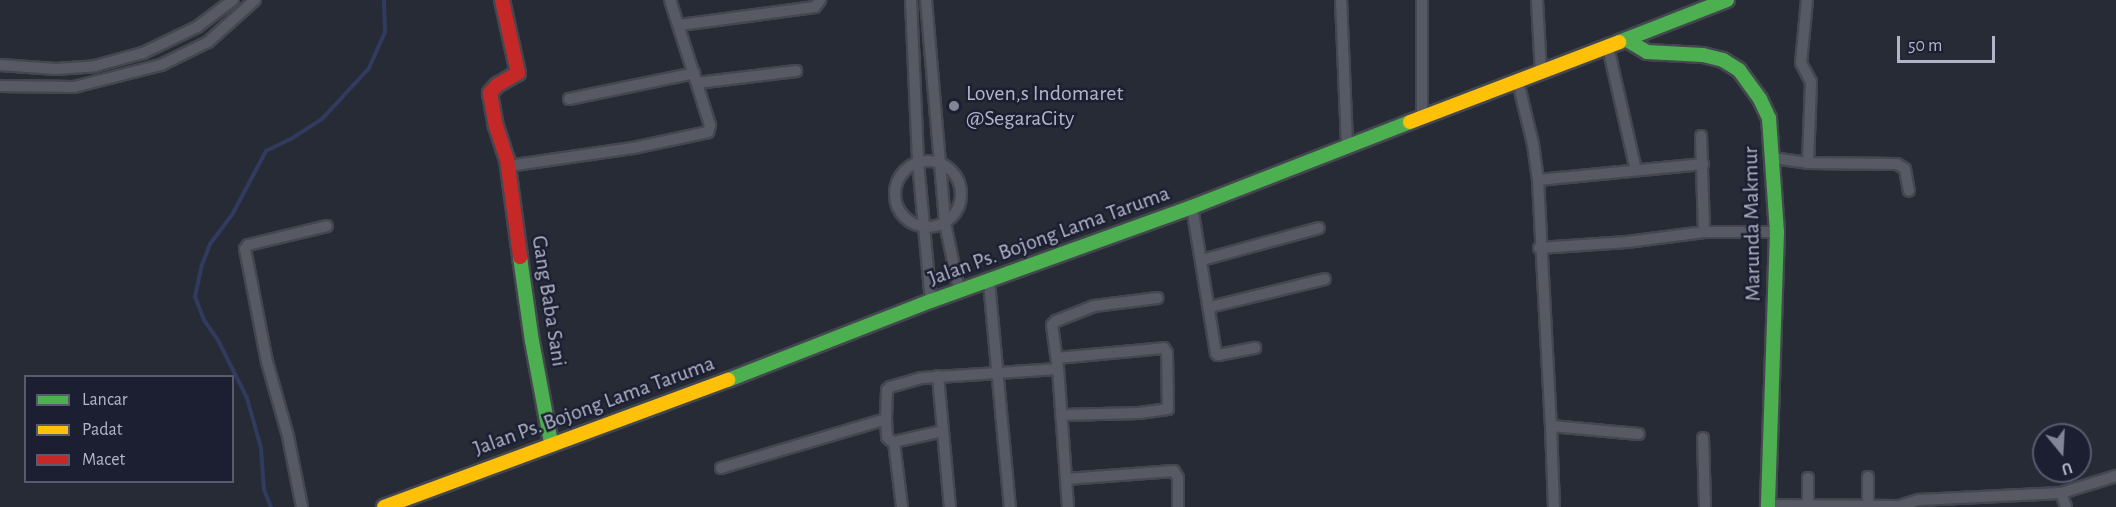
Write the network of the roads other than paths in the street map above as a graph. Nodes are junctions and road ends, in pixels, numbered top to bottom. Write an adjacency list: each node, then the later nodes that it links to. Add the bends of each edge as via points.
1 (233, 0): 16 (street, via 197,27 143,53 94,66)
2 (255, 0): 21 (street, via 208,42 161,65 74,87)
3 (502, 0): 31 (main road, Gang Baba Sani, via 518,73 490,93)
4 (670, 0): 13 (street)
5 (820, 0): 13 (street, via 815,7)
6 (911, 0): 27 (street)
7 (926, 0): 28 (street)
8 (1341, 0): 25 (street)
9 (1422, 0): 23 (street)
10 (1537, 0): 18 (street)
11 (1727, 0): 14 (main road, Jalan Ps. Bojong Lama Taruma)
12 (1807, 0): 29 (street, via 1801,63 1811,82)
13 (680, 25): 19 (street)
14 (1626, 40): 15 (main road, Jalan Ps. Bojong Lama Taruma); 26 (main road, Marunda Makmur, via 1647,52 1703,55 1723,60 1739,70 1769,118)
15 (1608, 47): 18 (main road, Jalan Ps. Bojong Lama Taruma); 32 (street)
16 (0, 66)
17 (796, 71): 19 (street)
18 (1541, 73): 20 (main road, Jalan Ps. Bojong Lama Taruma)
19 (696, 78): 22 (street); 31 (street, via 710,125 706,133)
20 (1518, 82): 23 (main road, Jalan Ps. Bojong Lama Taruma); 33 (street)
21 (0, 86)
22 (569, 99)
23 (1422, 118): 25 (main road, Jalan Ps. Bojong Lama Taruma)
24 (1701, 136): 30 (street)
25 (1347, 145): 35 (main road, Jalan Ps. Bojong Lama Taruma)
26 (1773, 158): 29 (street); 41 (main road, Marunda Makmur)
27 (918, 162): 28 (street); 38 (street); 38 (street, via 897,180 894,198 909,222)
28 (939, 162): 36 (street); 36 (street, via 954,173 961,191 958,209)
29 (1808, 163): 34 (street, via 1897,164 1905,169)
30 (1703, 164): 32 (street); 40 (street)
31 (508, 166): 61 (main road, Gang Baba Sani, via 532,341)
32 (1636, 170): 33 (street)
33 (1538, 180): 42 (street)
34 (1909, 191)
35 (1192, 207): 43 (street); 45 (main road, Jalan Ps. Bojong Lama Taruma)
36 (945, 223): 38 (street); 46 (street)
37 (327, 226): 71 (street, via 248,245 245,249)
38 (924, 227): 48 (street)
39 (1319, 228): 43 (street)
40 (1704, 232): 41 (street); 42 (street)
41 (1777, 232): 68 (main road, Marunda Makmur)
42 (1539, 248): 56 (street)
43 (1202, 260): 49 (street)
44 (1325, 279): 49 (street)
45 (989, 282): 46 (main road, Jalan Ps. Bojong Lama Taruma); 52 (street)
46 (962, 291): 48 (main road, Jalan Ps. Bojong Lama Taruma)
47 (1157, 298): 51 (street, via 1094,306 1056,321 1052,331)
48 (931, 300): 61 (main road, Jalan Ps. Bojong Lama Taruma, via 824,344)
49 (1210, 308): 50 (street, via 1218,355)
50 (1256, 348)
51 (1058, 363): 52 (street); 54 (street); 54 (street, via 1164,348 1167,353 1168,409)
52 (997, 374): 53 (street); 75 (street)
53 (938, 376): 55 (street, via 890,387 885,396); 57 (street)
54 (1061, 415): 66 (street)
55 (886, 419): 60 (street, via 887,437); 62 (street)
56 (1551, 426): 58 (street); 78 (street)
57 (943, 431): 60 (street); 74 (street)
58 (1639, 434)
59 (1703, 438): 79 (street)
60 (894, 442): 73 (street)
61 (551, 443): 72 (main road, Jalan Ps. Bojong Lama Taruma)
62 (721, 468)
63 (2116, 476): 67 (street)
64 (1868, 477): 70 (street)
65 (1808, 478): 69 (street)
66 (1066, 479): 76 (street); 77 (street, via 1174,471 1178,478)
67 (2061, 493): 80 (street, via 1919,500); 81 (street)
68 (1768, 506): 69 (street)
69 (1808, 506): 70 (street)
70 (1868, 506): 80 (street)
71 (302, 507)
72 (384, 507)
73 (902, 507)
74 (950, 507)
75 (1010, 507)
76 (1068, 507)
77 (1178, 507)
78 (1554, 507)
79 (1705, 507)
80 (1900, 507)
81 (2066, 507)

